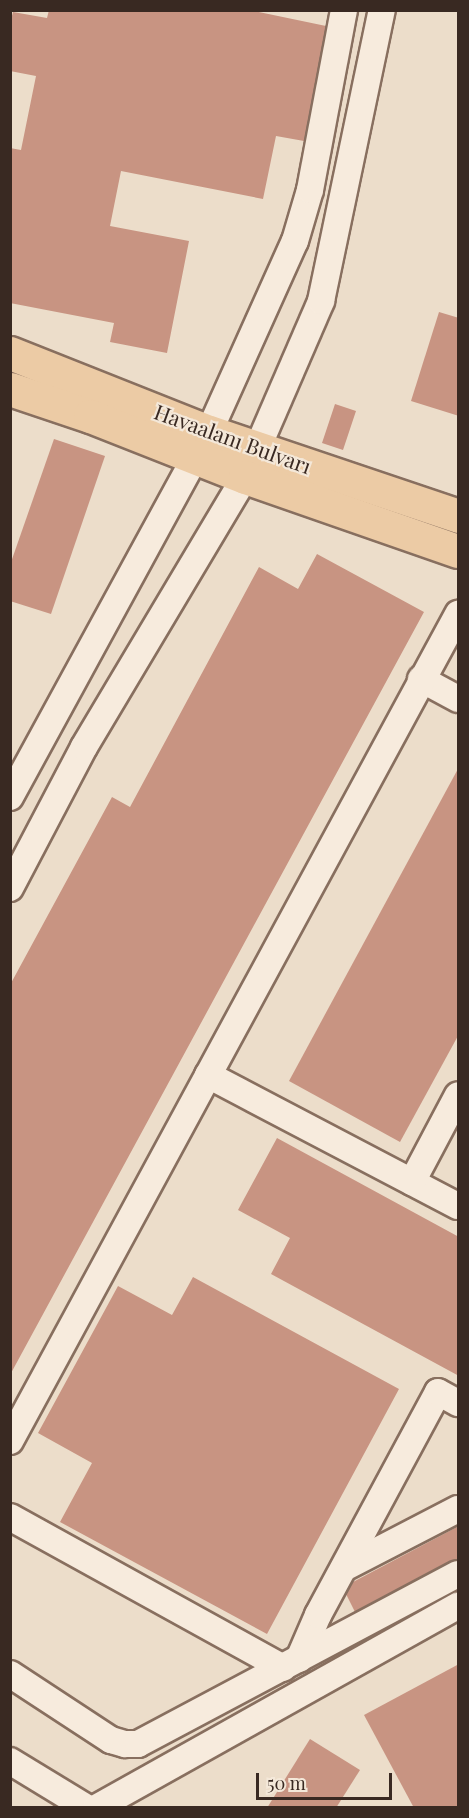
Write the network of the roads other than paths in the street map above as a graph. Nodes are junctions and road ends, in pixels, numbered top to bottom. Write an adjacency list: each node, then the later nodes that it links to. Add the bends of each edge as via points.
1 (345, 10): 5 (street, via 310,190 296,241)
2 (382, 10): 6 (street, via 321,301)
3 (10, 353): 5 (main road, Havaalanı Bulvarı)
4 (10, 389): 5 (main road, Havaalanı Bulvarı, via 90,416)
5 (202, 445): 6 (main road, Havaalanı Bulvarı); 7 (main road, Havaalanı Bulvarı); 13 (street)
6 (257, 448): 7 (street); 8 (main road, Havaalanı Bulvarı)
7 (245, 477): 9 (main road, Havaalanı Bulvarı); 14 (street, via 84,747)
8 (459, 516)
9 (459, 550)
10 (459, 614): 11 (street)
11 (421, 679): 12 (street); 15 (street)
12 (459, 699)
13 (10, 797)
14 (10, 888)
15 (208, 1075): 17 (street); 20 (street)
16 (459, 1095): 17 (street)
17 (412, 1182): 18 (street)
18 (459, 1206)
19 (459, 1403): 23 (street, via 438,1392)
20 (10, 1441)
21 (459, 1509): 23 (street)
22 (10, 1517): 26 (street)
23 (344, 1568): 26 (street)
24 (459, 1574): 26 (street)
25 (459, 1606): 30 (street)
26 (291, 1663): 27 (street, via 132,1745 111,1740)
27 (10, 1674)
28 (10, 1761): 29 (street)
29 (87, 1808)
30 (96, 1808)

